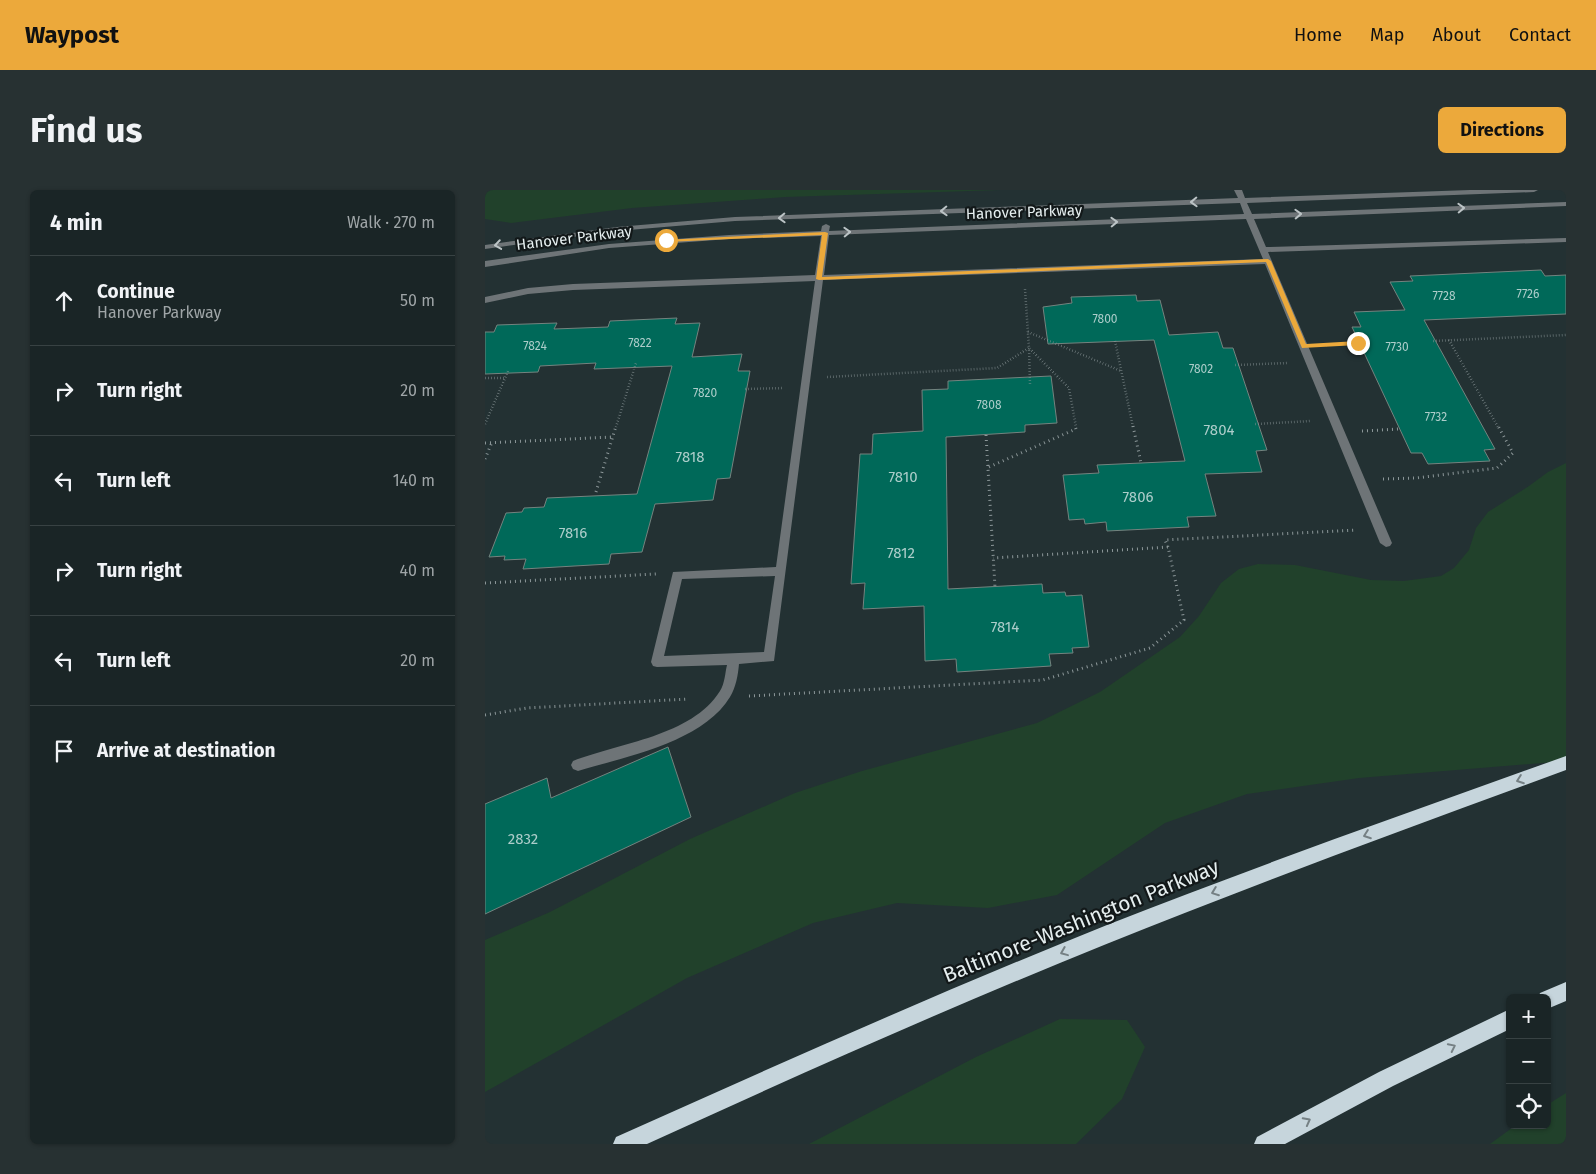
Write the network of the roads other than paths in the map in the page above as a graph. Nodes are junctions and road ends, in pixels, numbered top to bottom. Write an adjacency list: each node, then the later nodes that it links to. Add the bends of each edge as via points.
1 (1238, 190): 3 (street)
2 (1534, 190): 3 (street, Hanover Parkway)
3 (1243, 200): 5 (street, Hanover Parkway, one-way to 5); 6 (street)
4 (1566, 204): 6 (street, Hanover Parkway, one-way to 4)
5 (827, 216): 7 (street); 9 (street, Hanover Parkway, one-way to 9, via 671,223)
6 (1250, 216): 7 (street, Hanover Parkway, one-way to 6); 10 (street)
7 (825, 233): 12 (street, Hanover Parkway, via 666,240); 13 (street)
8 (1566, 240): 10 (street)
9 (485, 247)
10 (1264, 250): 11 (street)
11 (1268, 261): 13 (street); 15 (street)
12 (485, 264)
13 (819, 279): 14 (street, via 573,287 528,291); 16 (street)
14 (485, 300)
15 (1386, 543)
16 (781, 570): 17 (street, via 770,657); 17 (street, via 677,575 657,662)
17 (734, 659): 19 (street, via 727,691 717,707 685,730)
18 (1566, 763): 23 (highway, Baltimore-Washington Parkway, one-way to 23, via 1294,861 1104,936 882,1028)
19 (577, 766)
20 (1566, 991): 21 (highway)
21 (1551, 998)
22 (1506, 1021): 24 (highway, one-way to 22, via 1386,1079)
23 (623, 1144)
24 (1264, 1144)

